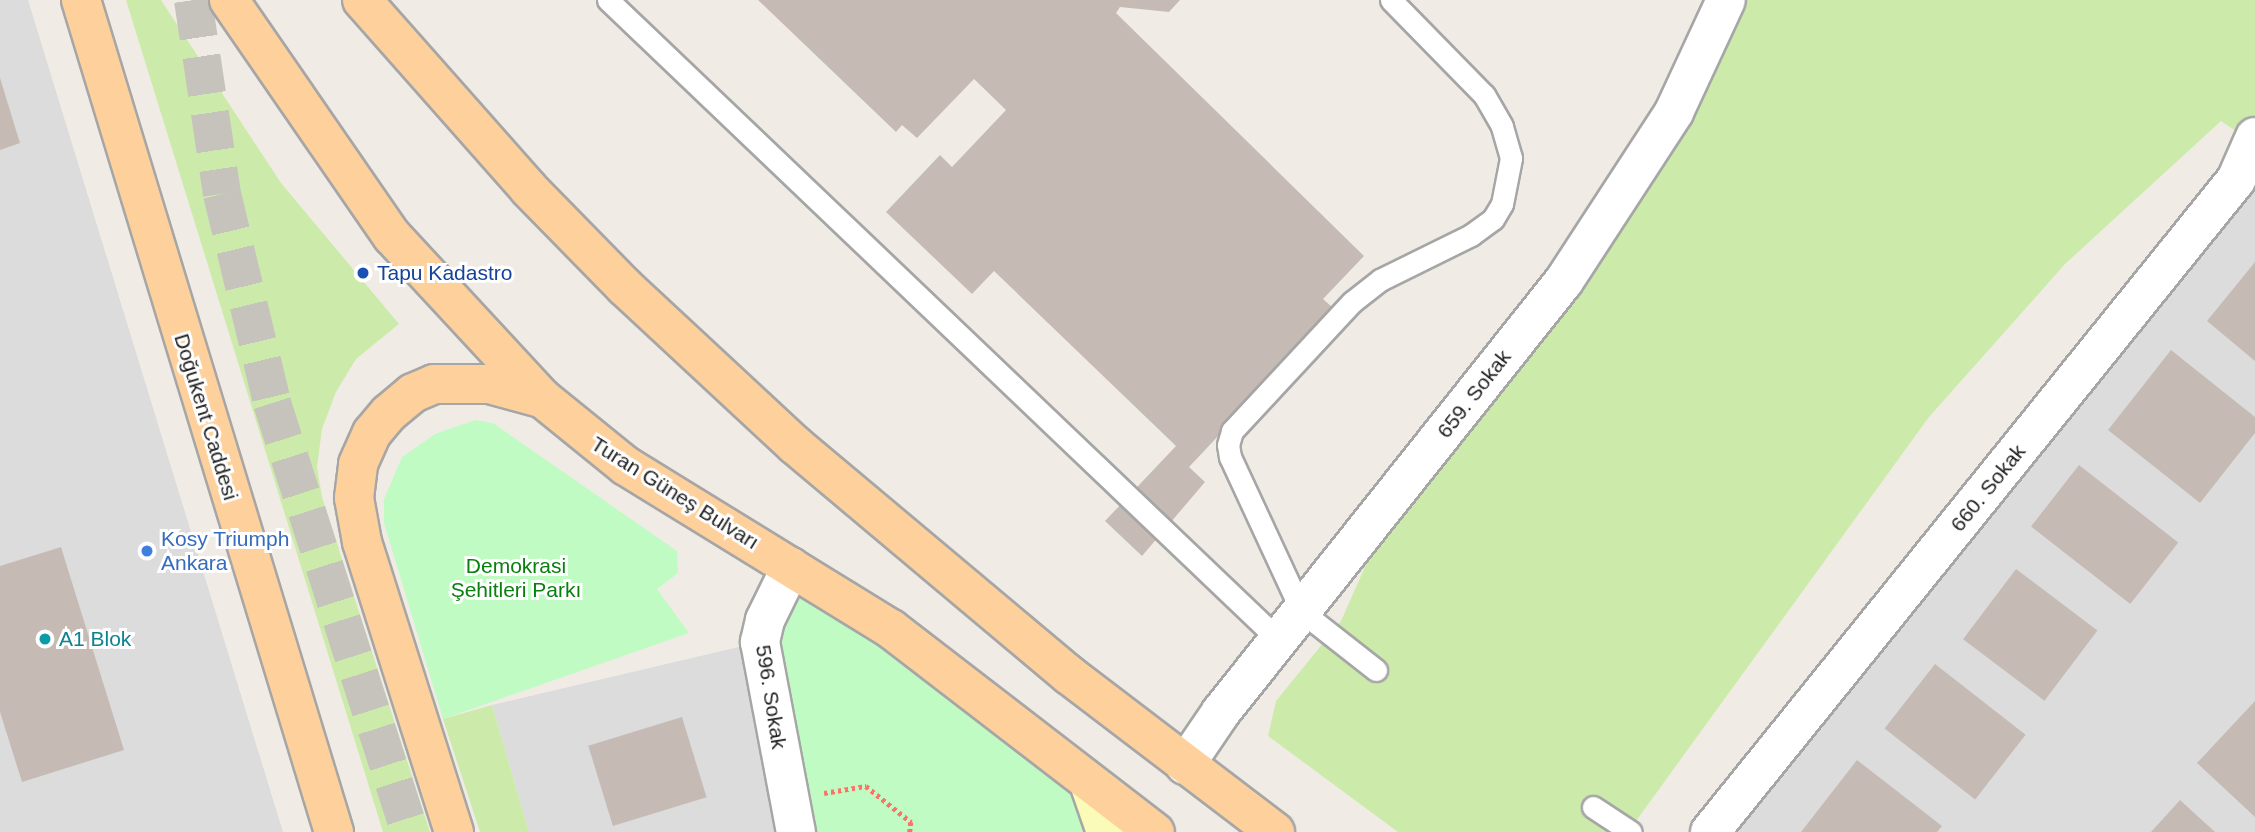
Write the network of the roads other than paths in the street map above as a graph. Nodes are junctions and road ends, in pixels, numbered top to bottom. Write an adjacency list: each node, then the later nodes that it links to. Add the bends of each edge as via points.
1 (81, 0): 17 (main road, Doğukent Caddesi)
2 (229, 0): 9 (main road, Turan Güneş Bulvarı, via 392,236)
3 (362, 0): 13 (main road, via 529,189 635,296 795,445)
4 (608, 0): 11 (lane)
5 (1391, 0): 11 (lane, via 1484,94 1502,126 1511,158 1509,185 1493,219 1380,280 1352,302 1232,431 1230,457)
6 (1726, 0): 11 (street, 659. Sokak, via 1674,112 1564,281)
7 (2255, 137): 8 (street, 660. Sokak)
8 (2245, 186): 23 (street, 660. Sokak)
9 (542, 398): 10 (main road, Turan Güneş Bulvarı, via 598,447); 18 (main road, via 489,384 434,384 413,393 389,413 372,433 358,464 354,498 362,542)
10 (791, 567): 14 (main road, Turan Güneş Bulvarı, via 891,629); 16 (street, 596. Sokak, via 765,620 760,642)
11 (1290, 626): 12 (lane); 13 (street, 659. Sokak)
12 (1376, 670)
13 (1185, 765): 21 (main road)
14 (1089, 783): 19 (main road); 20 (main road, Turan Güneş Bulvarı)
15 (1593, 807): 22 (lane)
16 (792, 816)
17 (334, 832)
18 (454, 832)
19 (1106, 832)
20 (1154, 832)
21 (1275, 832)
22 (1631, 832)
23 (1710, 832)

